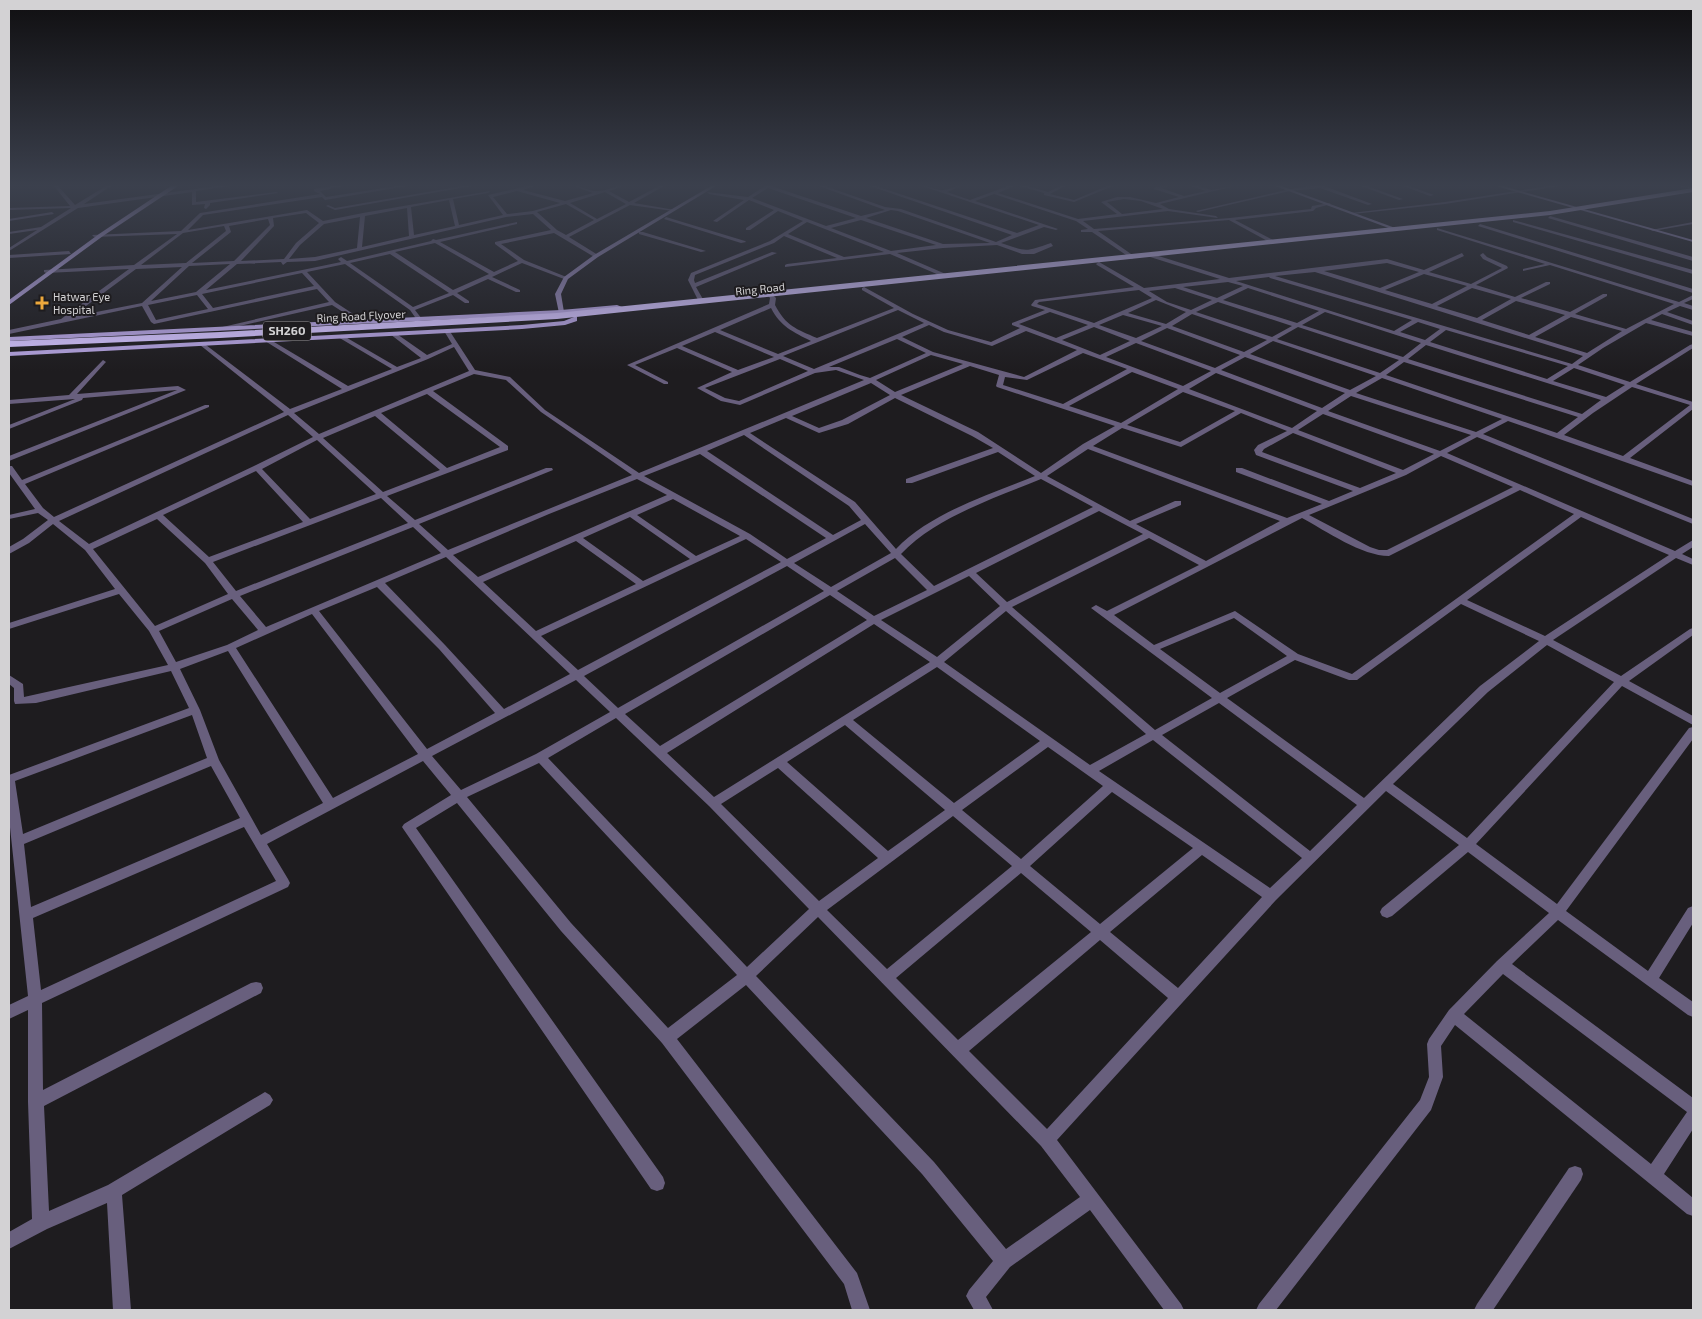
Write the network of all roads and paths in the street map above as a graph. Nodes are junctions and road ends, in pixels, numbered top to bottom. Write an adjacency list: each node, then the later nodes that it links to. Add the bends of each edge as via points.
1 (79, 248): 34 (main road)
2 (80, 248): 53 (main road)
3 (160, 248): 51 (street)
4 (208, 248): 49 (street)
5 (252, 248): 45 (street)
6 (295, 248): 43 (street)
7 (365, 248): 28 (street)
8 (409, 248): 31 (street)
9 (446, 248): 59 (street)
10 (503, 248): 44 (street)
11 (583, 248): 37 (street)
12 (610, 248): 37 (street)
13 (617, 248): 52 (street)
14 (690, 248): 30 (street)
15 (758, 248): 68 (street, via 693,274 690,280)
16 (816, 248): 41 (street)
17 (878, 248): 33 (street)
18 (932, 248): 33 (street)
19 (1008, 248): 20 (street, via 1029,253)
20 (1044, 248)
21 (1119, 248): 39 (street)
22 (1229, 248): 40 (highway, Ring Road / SH260)
23 (1249, 248): 40 (highway, Ring Road / SH260)
24 (1499, 248): 29 (street)
25 (1553, 248): 78 (street)
26 (1608, 248): 58 (street)
27 (1654, 248): 42 (street)
28 (359, 249): 35 (street)
29 (1507, 250): 47 (street); 70 (street, via 1483,255 1505,268)
30 (703, 251)
31 (391, 252): 46 (street); 80 (street)
32 (774, 253): 68 (street)
33 (892, 253): 41 (street); 61 (street)
34 (69, 254): 38 (street); 53 (main road)
35 (337, 254): 43 (street); 46 (street)
36 (1462, 255): 57 (street)
37 (596, 256): 52 (street)
38 (9, 257)
39 (1132, 257): 40 (highway, Ring Road / SH260); 61 (highway, Ring Road / SH260)
40 (1153, 257): 48 (highway, Ring Road / SH260); 65 (street)
41 (842, 258): 50 (street)
42 (1693, 259)
43 (285, 261): 45 (street); 62 (street)
44 (522, 261): 59 (street); 63 (street)
45 (236, 263): 49 (street); 81 (street)
46 (343, 263): 56 (street); 100 (street)
47 (1550, 263): 55 (street); 96 (street)
48 (1099, 264): 74 (highway, Ring Road / SH260); 75 (street)
49 (186, 265): 51 (street); 95 (street)
50 (787, 266)
51 (133, 267): 53 (street); 114 (street)
52 (582, 267): 63 (street); 64 (street)
53 (49, 270): 83 (main road); 93 (main road)
54 (1315, 270): 57 (street, via 1387,261); 60 (street); 76 (street)
55 (1525, 270)
56 (303, 271): 62 (street); 71 (street)
57 (1424, 272): 70 (street); 76 (street)
58 (1693, 272)
59 (490, 275): 77 (street); 80 (street)
60 (1267, 275): 65 (street); 112 (street)
61 (946, 276): 88 (highway, Ring Road / SH260)
62 (274, 277): 66 (street)
63 (566, 278): 64 (street); 86 (street)
64 (573, 279): 86 (street)
65 (1224, 280): 69 (street); 72 (street)
66 (252, 282): 73 (street); 81 (street)
67 (1548, 283): 89 (street)
68 (693, 286): 91 (street)
69 (1174, 286): 75 (street); 90 (street)
70 (1471, 286): 89 (street); 97 (street)
71 (318, 287): 85 (street); 94 (street)
72 (1246, 287): 90 (street); 104 (street)
73 (257, 288)
74 (864, 289): 88 (highway, Ring Road / SH260); 98 (street)
75 (1141, 289): 87 (street); 103 (street, via 1038,301 1034,305)
76 (1381, 290): 97 (street)
77 (518, 291)
78 (1693, 291)
79 (261, 293): 85 (street)
80 (453, 293): 92 (street); 100 (street)
81 (198, 294): 95 (street); 102 (street)
82 (1605, 295): 109 (street)
83 (9, 297)
84 (1693, 297): 96 (street)
85 (265, 298): 102 (street)
86 (558, 298): 105 (street)
87 (1156, 298): 106 (street); 108 (street)
88 (772, 299): 91 (highway, Ring Road / SH260); 111 (highway, Ring Road / SH260); 125 (street); 138 (street, via 779,320 786,328)
89 (1515, 299): 109 (street); 113 (street)
90 (1218, 300): 106 (street); 120 (street)
91 (701, 301): 101 (highway, Ring Road / SH260)
92 (467, 302)
93 (9, 303)
94 (333, 303): 116 (street); 124 (street)
95 (144, 304): 102 (street, via 154,322); 114 (street)
96 (1679, 304): 99 (street); 107 (street)
97 (1434, 306): 113 (street)
98 (898, 308): 117 (street); 138 (street)
99 (1693, 308)
100 (412, 309): 110 (street)
101 (624, 309): 105 (main road); 142 (highway, Ring Road Flyover / SH260, via 548,316)
102 (212, 310)
103 (1051, 310): 119 (street); 122 (street, via 1014,324)
104 (1323, 311): 120 (street); 130 (street)
105 (561, 312): 110 (main road)
106 (1191, 312): 121 (street); 136 (street)
107 (1661, 312): 115 (street); 118 (street)
108 (1123, 313): 119 (street); 121 (street)
109 (1572, 315): 127 (street); 134 (street)
110 (419, 319): 116 (main road)
111 (574, 319): 126 (main road, via 565,323); 147 (highway, Ring Road Flyover / SH260)
112 (1417, 320): 123 (street); 130 (street)
113 (1478, 320): 134 (street)
114 (62, 321): 128 (street)
115 (1646, 321): 127 (street); 131 (street)
116 (362, 322): 124 (main road)
117 (929, 323): 122 (street, via 992,344); 133 (street)
118 (1693, 323)
119 (1094, 325): 139 (street); 140 (street)
120 (1297, 325): 136 (street); 156 (street)
121 (1166, 326): 140 (street); 151 (street)
122 (1026, 328): 139 (street)
123 (1446, 328): 141 (street); 159 (street)
124 (217, 329): 135 (main road)
125 (715, 330): 145 (street); 153 (street)
126 (447, 331): 129 (main road); 144 (street)
127 (1628, 331): 152 (street)
128 (9, 332)
129 (392, 333): 132 (main road); 155 (street)
130 (1394, 333): 141 (street)
131 (1693, 334)
132 (340, 336): 137 (main road); 160 (street)
133 (896, 336): 149 (street); 163 (street)
134 (1530, 337): 152 (street)
135 (9, 339)
136 (1271, 339): 151 (street); 167 (street)
137 (267, 340): 143 (main road); 173 (street)
138 (815, 340): 153 (street)
139 (1057, 340): 148 (street)
140 (1136, 340): 154 (street); 162 (street)
141 (1426, 343): 156 (street); 169 (street)
142 (9, 344)
143 (202, 344): 150 (main road); 186 (street)
144 (454, 345): 155 (street); 164 (street)
145 (677, 346): 165 (street); 170 (street, via 630,364)
146 (1692, 346): 171 (street)
147 (9, 348)
148 (1083, 350): 154 (street); 166 (street, via 1025,379)
149 (931, 352): 158 (street); 168 (street)
150 (9, 354)
151 (1244, 354): 162 (street); 175 (street)
152 (1588, 355): 159 (street)
153 (779, 357): 163 (street); 165 (street)
154 (1101, 357): 161 (street)
155 (426, 358): 160 (street)
156 (1405, 360): 167 (street); 189 (street)
157 (103, 362): 178 (street)
158 (970, 364): 166 (street); 176 (street)
159 (1573, 366): 169 (street); 171 (street)
160 (396, 369): 173 (street)
161 (1132, 369): 172 (street); 183 (street)
162 (1216, 370): 172 (street); 185 (street)
163 (814, 371): 165 (street, via 740,403 723,400 700,388); 168 (street, via 837,368)
164 (473, 372): 174 (street); 210 (street, via 508,378 543,411)
165 (738, 372)
166 (1003, 374): 183 (street, via 999,386)
167 (1381, 376): 175 (street); 190 (street)
168 (871, 380): 176 (street); 188 (street)
169 (1548, 381): 179 (street)
170 (666, 383)
171 (1630, 384): 179 (street); 181 (street)
172 (1182, 388): 184 (street); 191 (street)
173 (348, 389): 186 (street)
174 (428, 391): 187 (street); 208 (street, via 506,448)
175 (1350, 393): 185 (street); 195 (street)
176 (895, 395): 188 (street, via 845,422 819,431); 199 (street, via 976,434)
177 (90, 396): 178 (street); 192 (street); 202 (street, via 183,390)
178 (70, 397): 180 (street)
179 (1607, 400): 189 (street)
180 (9, 402)
181 (1693, 405): 203 (street)
182 (207, 406): 213 (street)
183 (1062, 407): 191 (street)
184 (1240, 411): 191 (street, via 1181,445); 193 (street)
185 (1323, 411): 193 (street); 201 (street)
186 (289, 412): 197 (street); 228 (street)
187 (376, 413): 197 (street); 208 (street)
188 (785, 415): 194 (street)
189 (1582, 416): 196 (street)
190 (1507, 418): 195 (street); 196 (street)
191 (1118, 426): 198 (street)
192 (9, 427)
193 (1292, 431): 209 (street); 216 (street, via 1260,447 1259,453)
194 (744, 432): 200 (street); 229 (street, via 852,504)
195 (1478, 435): 201 (street); 232 (street)
196 (1558, 436): 203 (street)
197 (318, 437): 205 (street); 217 (street)
198 (1086, 446): 211 (street); 230 (street)
199 (998, 449): 211 (street); 212 (street)
200 (701, 451): 210 (street); 238 (street)
201 (1442, 454): 209 (street); 215 (street)
202 (9, 459)
203 (1624, 459): 214 (street)
204 (9, 468): 213 (street)
205 (257, 468): 225 (street); 231 (street)
206 (549, 470): 233 (street)
207 (1239, 470): 220 (street)
208 (446, 471): 217 (street)
209 (1403, 473): 216 (street)
210 (638, 476): 218 (street); 242 (street)
211 (1041, 476): 221 (street); 243 (street, via 935,524 901,546)
212 (909, 481)
213 (21, 483): 222 (street)
214 (1693, 484)
215 (1520, 487): 223 (street); 226 (street, via 1389,552 1367,549)
216 (1360, 491): 220 (street)
217 (382, 495): 231 (street); 233 (street)
218 (673, 496): 224 (street); 236 (street)
219 (1178, 503): 234 (street)
220 (1332, 504): 226 (street)
221 (1100, 507): 234 (street); 250 (street)
222 (40, 510): 227 (street); 228 (street)
223 (1581, 512): 244 (street); 258 (street)
224 (631, 514): 237 (street); 245 (street)
225 (159, 516): 240 (street); 246 (street)
226 (1304, 516): 230 (street)
227 (9, 517)
228 (53, 520): 240 (street); 241 (street)
229 (865, 520): 238 (street); 243 (street)
230 (1287, 521): 249 (street)
231 (308, 522): 246 (street)
232 (1693, 522)
233 (413, 523): 242 (street); 257 (street)
234 (1132, 524): 235 (street)
235 (1150, 534): 249 (street); 259 (street)
236 (747, 536): 245 (street); 248 (street)
237 (577, 538): 251 (street); 253 (street)
238 (832, 538): 248 (street)
239 (1693, 543): 244 (street)
240 (88, 548): 254 (street)
241 (9, 551)
242 (447, 553): 251 (street); 252 (street)
243 (896, 554): 255 (street); 256 (street)
244 (1676, 554): 247 (street); 269 (street)
245 (696, 560): 253 (street)
246 (208, 561): 257 (street)
247 (1693, 562)
248 (788, 563): 256 (street); 275 (street)
249 (1206, 565): 262 (street)
250 (970, 572): 255 (street); 259 (street)
251 (477, 581): 268 (street)
252 (378, 582): 261 (street); 281 (street)
253 (643, 585): 268 (street)
254 (120, 590): 264 (street); 265 (street)
255 (933, 591): 263 (street)
256 (831, 592): 263 (street); 280 (street)
257 (234, 595): 265 (street); 267 (street)
258 (1460, 600): 269 (street); 272 (street, via 1353,678)
259 (1006, 606): 273 (street); 285 (street)
260 (1096, 608): 262 (street)
261 (313, 610): 267 (street); 288 (street)
262 (1107, 615): 271 (street)
263 (874, 620): 273 (street); 287 (street)
264 (9, 626)
265 (153, 630): 274 (street)
266 (1693, 630): 277 (street)
267 (264, 631): 270 (street)
268 (535, 636): 275 (street)
269 (1546, 640): 277 (street); 293 (street, via 1484,689)
270 (230, 647): 274 (street); 298 (street)
271 (1152, 649): 272 (street, via 1236,614); 278 (street)
272 (1294, 656): 278 (street)
273 (937, 662): 282 (street); 286 (street)
274 (174, 667): 276 (street, via 36,699 19,700 19,687); 279 (street)
275 (577, 675): 280 (street); 281 (street)
276 (9, 679)
277 (1621, 680): 283 (street); 303 (street)
278 (1219, 698): 285 (street); 297 (street)
279 (194, 710): 290 (street); 301 (street, via 9,779)
280 (617, 712): 287 (street); 289 (street)
281 (502, 714): 288 (street)
282 (846, 720): 291 (street); 299 (street)
283 (1693, 721)
284 (1693, 731): 311 (street)
285 (1154, 735): 292 (street); 305 (street)
286 (1048, 741): 292 (street); 299 (street)
287 (659, 752): 296 (street)
288 (425, 755): 295 (street); 298 (street)
289 (540, 756): 295 (street); 316 (street)
290 (213, 760): 300 (street); 301 (street)
291 (779, 762): 296 (street); 306 (street)
292 (1090, 771): 294 (street)
293 (1385, 784): 297 (street); 303 (street)
294 (1111, 786): 304 (street); 307 (street)
295 (459, 796): 325 (street, via 566,928); 334 (street, via 408,827)
296 (713, 803): 309 (street)
297 (1364, 804): 305 (street)
298 (331, 805): 302 (street)
299 (954, 810): 306 (street); 307 (street)
300 (248, 820): 302 (street); 313 (street)
301 (18, 841): 313 (street)
302 (259, 842): 321 (street, via 284,883)
303 (1469, 844): 310 (street); 311 (street)
304 (1202, 848): 308 (street); 314 (street)
305 (1310, 858): 308 (street)
306 (888, 859): 309 (street)
307 (1021, 866): 314 (street); 317 (street)
308 (1271, 896): 320 (street)
309 (818, 910): 316 (street); 317 (street)
310 (1387, 912)
311 (1558, 912): 315 (street); 318 (street)
312 (1693, 912): 318 (street)
313 (26, 915): 321 (street)
314 (1100, 932): 320 (street); 326 (street)
315 (1502, 965): 324 (street); 329 (street)
316 (747, 976): 325 (street); 340 (street, via 928,1168)
317 (886, 978): 326 (street)
318 (1650, 980): 322 (street)
319 (256, 988): 328 (street)
320 (1178, 997): 331 (street)
321 (35, 1000): 323 (street); 328 (street)
322 (1693, 1010)
323 (9, 1012)
324 (1454, 1015): 333 (street); 345 (street, via 1434,1044 1436,1076 1426,1105)
325 (667, 1038): 342 (street, via 851,1279)
326 (958, 1050): 331 (street)
327 (265, 1100): 335 (street)
328 (36, 1102): 338 (street)
329 (1693, 1107)
330 (1693, 1116): 333 (street)
331 (1047, 1140): 336 (street)
332 (1575, 1174): 346 (street)
333 (1653, 1176): 337 (street)
334 (657, 1182)
335 (114, 1191): 338 (street); 341 (street)
336 (1090, 1199): 340 (street); 344 (street)
337 (1693, 1208)
338 (41, 1223): 339 (street)
339 (9, 1241)
340 (1004, 1261): 343 (street, via 975,1296)
341 (122, 1310)
342 (861, 1310)
343 (984, 1310)
344 (1175, 1310)
345 (1265, 1310)
346 (1483, 1310)

